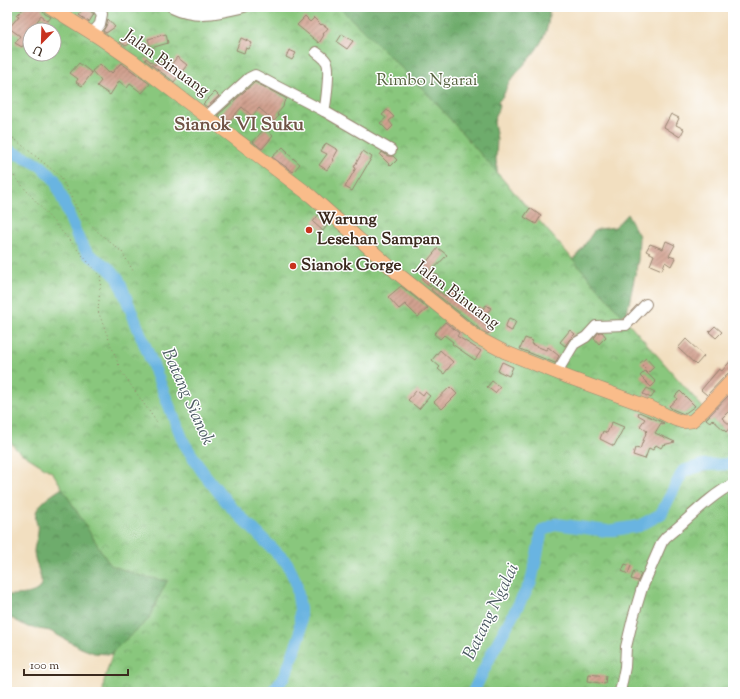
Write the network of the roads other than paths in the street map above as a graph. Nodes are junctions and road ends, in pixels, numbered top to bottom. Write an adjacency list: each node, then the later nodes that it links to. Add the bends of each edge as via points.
1 (50, 7): 5 (main road, Jalan Binuang)
2 (97, 7): 5 (street, via 102,14 100,24 95,30)
3 (172, 7): 4 (street, via 188,14)
4 (244, 7)
5 (98, 37): 8 (main road, Jalan Binuang)
6 (316, 52): 7 (street, via 329,68)
7 (324, 111): 8 (street, via 255,75); 9 (street)
8 (207, 116): 11 (main road, Jalan Binuang, via 311,196 397,273 478,338 505,352)
9 (391, 150)
10 (646, 304): 11 (street, via 626,325 596,326 586,337 574,344)
11 (557, 372): 12 (main road, Jalan Binuang, via 683,422 692,421 704,412)
12 (733, 379)
13 (733, 484): 14 (street, via 710,499 662,542 642,588 633,618)
14 (620, 692)

